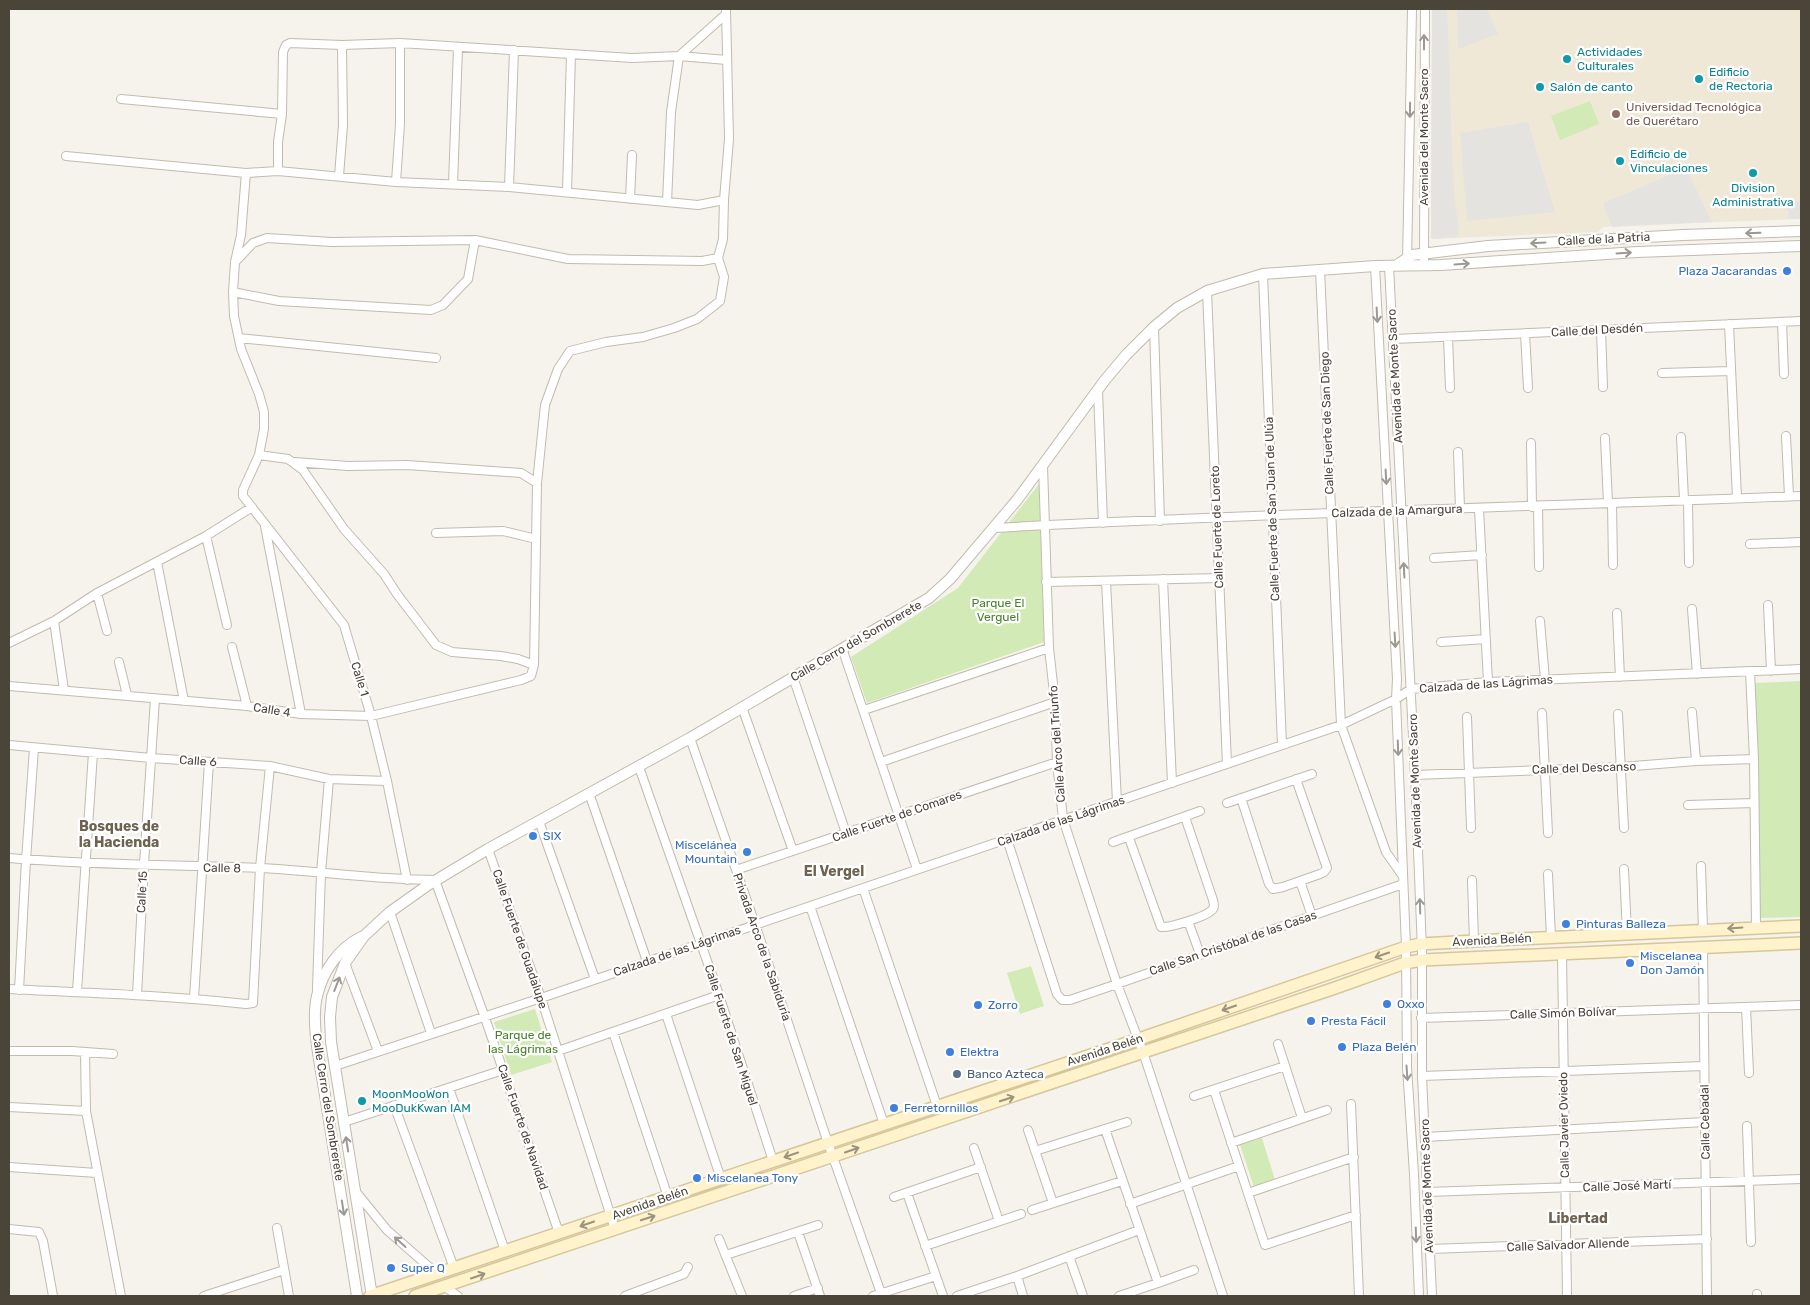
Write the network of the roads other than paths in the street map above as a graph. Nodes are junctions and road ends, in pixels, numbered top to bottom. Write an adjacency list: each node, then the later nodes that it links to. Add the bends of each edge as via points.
1 (1412, 9): 31 (street, Avenida del Monte Sacro, one-way to 31)
2 (1425, 9): 28 (street, Avenida del Monte Sacro, one-way to 2)
3 (725, 12): 9 (street); 10 (street)
4 (400, 43): 5 (street); 6 (street); 18 (street)
5 (342, 45): 12 (street, via 286,45 282,52); 17 (street, via 343,125)
6 (458, 48): 7 (street); 19 (street)
7 (514, 50): 8 (street); 20 (street)
8 (571, 54): 9 (street, via 632,58); 21 (street)
9 (679, 56): 10 (street); 24 (street, via 671,112)
10 (727, 60): 23 (street, via 729,139)
11 (121, 99): 12 (street)
12 (282, 114): 15 (street)
13 (632, 155): 22 (street)
14 (66, 156): 16 (street)
15 (278, 171): 16 (street); 17 (street)
16 (246, 173): 30 (street, via 241,235)
17 (339, 176): 18 (street)
18 (396, 182): 19 (street)
19 (453, 184): 20 (street)
20 (509, 187): 21 (street)
21 (567, 192): 22 (street)
22 (630, 199): 24 (street)
23 (724, 200): 24 (street, via 698,205); 29 (street, via 723,239)
24 (667, 202)
25 (1801, 231): 28 (street, Calle de la Patria, one-way to 28, via 1497,245)
26 (475, 240): 29 (street, via 568,259 702,261); 30 (street, via 332,242 267,238 253,243); 37 (street, via 468,279 443,305 431,310 279,301)
27 (1801, 246): 33 (street, Calle de la Patria, one-way to 27, via 1637,252)
28 (1423, 252): 31 (street, Calle de la Patria); 33 (street, Avenida del Monte Sacro)
29 (718, 258): 63 (street, via 724,277 720,301 697,319 643,337 570,351 558,369 545,404)
30 (235, 262): 37 (street)
31 (1400, 264): 32 (street, Calle Cerro del Sombrerete); 33 (street, Calle de la Patria); 46 (street, Avenida de Monte Sacro)
32 (1375, 266): 34 (street, Calle Cerro del Sombrerete); 74 (street, Avenida de Monte Sacro, one-way to 74)
33 (1423, 266)
34 (1320, 270): 35 (street, Calle Cerro del Sombrerete); 75 (street, Calle Fuerte de San Diego)
35 (1263, 274): 36 (street, Calle Cerro del Sombrerete); 76 (street, Calle Fuerte de San Juan de Ulúa)
36 (1207, 291): 41 (street, Calle Cerro del Sombrerete, via 1177,308); 77 (street, Calle Fuerte de Loreto)
37 (233, 292): 45 (street)
38 (1801, 321): 39 (street, Calle del Desdén)
39 (1782, 322): 40 (street, Calle del Desdén); 50 (street)
40 (1729, 324): 42 (street, Calle del Desdén); 48 (street)
41 (1154, 327): 54 (street, Calle Cerro del Sombrerete, via 1126,354); 78 (street)
42 (1600, 330): 43 (street, Calle del Desdén); 51 (street)
43 (1525, 333): 44 (street, Calle del Desdén); 53 (street)
44 (1448, 337): 46 (street, Calle del Desdén); 52 (street)
45 (238, 338): 47 (street); 60 (street, via 264,412)
46 (1394, 339): 73 (street, Avenida de Monte Sacro)
47 (436, 358)
48 (1731, 371): 49 (street); 66 (street)
49 (1662, 373)
50 (1784, 374)
51 (1604, 387)
52 (1450, 388)
53 (1528, 388)
54 (1098, 390): 62 (street, Calle Cerro del Sombrerete); 79 (street)
55 (1786, 436): 64 (street)
56 (1681, 437): 67 (street)
57 (1606, 438): 68 (street)
58 (1530, 443): 70 (street)
59 (1458, 452): 71 (street)
60 (259, 455): 61 (street, via 288,458); 69 (street, Calle 1, via 243,490 243,496)
61 (293, 462): 63 (street, via 521,473); 113 (street, via 303,470 344,529 384,574 436,645 452,652 501,656)
62 (1042, 466): 81 (street, Calle Arco del Triunfo); 82 (street, Calle Cerro del Sombrerete)
63 (536, 483): 85 (street)
64 (1789, 496): 65 (street, Calzada de la Amargura); 66 (street, Calzada de la Amargura)
65 (1801, 496)
66 (1737, 498): 67 (street, Calzada de la Amargura)
67 (1686, 500): 68 (street, Calzada de la Amargura); 91 (street)
68 (1610, 503): 70 (street, Calzada de la Amargura); 92 (street)
69 (252, 506): 80 (street, Calle 1); 84 (street)
70 (1535, 506): 72 (street, Calzada de la Amargura); 93 (street)
71 (1460, 508): 72 (street, Calzada de la Amargura); 73 (street, Calzada de la Amargura)
72 (1479, 509): 88 (street)
73 (1401, 510): 74 (street, Calzada de la Amargura); 123 (street, Avenida de Monte Sacro, one-way to 73)
74 (1388, 511): 75 (street, Calzada de la Amargura); 127 (street, Avenida de Monte Sacro, one-way to 127)
75 (1330, 514): 76 (street, Calzada de la Amargura); 139 (street, Calle Fuerte de San Diego)
76 (1272, 516): 77 (street, Calzada de la Amargura); 142 (street, Calle Fuerte de San Juan de Ulúa)
77 (1216, 519): 78 (street, Calzada de la Amargura); 94 (street, Calle Fuerte de Loreto)
78 (1160, 521): 79 (street, Calzada de la Amargura)
79 (1103, 523): 81 (street, Calzada de la Amargura)
80 (265, 524): 135 (street); 137 (street, Calle 1, via 344,625)
81 (1044, 525): 82 (street, Calzada de la Amargura); 97 (street, Calle Arco del Triunfo)
82 (993, 528): 110 (street, Calle Cerro del Sombrerete, via 950,579 929,598)
83 (436, 533): 85 (street, via 503,531)
84 (206, 536): 90 (street); 104 (street)
85 (536, 539): 113 (street)
86 (1801, 542): 87 (street)
87 (1750, 544)
88 (1482, 555): 89 (street); 106 (street)
89 (1434, 558)
90 (157, 562): 98 (street); 128 (street)
91 (1689, 563)
92 (1613, 565)
93 (1539, 567)
94 (1219, 578): 95 (street); 151 (street, Calle Fuerte de Loreto)
95 (1163, 579): 96 (street); 162 (street)
96 (1106, 581): 97 (street); 165 (street)
97 (1046, 582): 111 (street, Calle Arco del Triunfo)
98 (97, 594): 102 (street); 105 (street)
99 (1768, 604): 116 (street)
100 (1692, 609): 117 (street)
101 (1617, 613): 119 (street)
102 (54, 621): 108 (street); 124 (street)
103 (1540, 621): 120 (street)
104 (227, 624)
105 (108, 631)
106 (1486, 639): 107 (street); 121 (street)
107 (1441, 642)
108 (9, 643)
109 (232, 647): 130 (street)
110 (842, 648): 118 (street, Calle Cerro del Sombrerete); 132 (street)
111 (1048, 648): 129 (street, Calle Arco del Triunfo); 132 (street)
112 (119, 662): 125 (street)
113 (534, 665): 137 (street, Calle 4, via 531,676 521,680)
114 (1801, 669): 116 (street, Calzada de las Lágrimas)
115 (1750, 671): 116 (street, Calzada de las Lágrimas); 117 (street, Calzada de las Lágrimas); 146 (street)
116 (1771, 671)
117 (1698, 674): 119 (street, Calzada de las Lágrimas)
118 (793, 677): 131 (street, Calle Cerro del Sombrerete); 177 (street)
119 (1620, 677): 120 (street, Calzada de las Lágrimas)
120 (1545, 680): 121 (street, Calzada de las Lágrimas)
121 (1488, 682): 123 (street, Calzada de las Lágrimas)
122 (9, 686): 124 (street, Calle 4)
123 (1411, 689): 127 (street, Calzada de las Lágrimas); 158 (street, Avenida de Monte Sacro)
124 (64, 690): 125 (street, Calle 4)
125 (127, 695): 126 (street, Calle 4)
126 (155, 699): 128 (street, Calle 4); 145 (street, Calle 15)
127 (1396, 699): 139 (street, Calzada de las Lágrimas); 197 (street, Avenida de Monte Sacro, one-way to 197)
128 (184, 701): 130 (street, Calle 4)
129 (1055, 702): 149 (street); 150 (street, Calle Arco del Triunfo)
130 (247, 706): 135 (street, Calle 4)
131 (742, 707): 140 (street, Calle Cerro del Sombrerete); 182 (street)
132 (864, 710): 149 (street)
133 (1692, 712): 147 (street)
134 (1542, 713): 155 (street)
135 (301, 714): 137 (street, Calle 4)
136 (1618, 714): 154 (street)
137 (371, 716): 161 (street, Calle 1)
138 (1467, 717): 156 (street)
139 (1341, 725): 142 (street, Calzada de las Lágrimas); 197 (street, Calle Fuerte de San Diego, via 1386,852)
140 (690, 738): 153 (street, Calle Cerro del Sombrerete); 192 (street, Privada Arco de la Sabiduría)
141 (9, 745): 143 (street, Calle 6)
142 (1282, 745): 151 (street, Calzada de las Lágrimas)
143 (34, 748): 144 (street, Calle 6); 184 (street)
144 (93, 752): 145 (street, Calle 6); 185 (street)
145 (151, 758): 148 (street, Calle 6); 186 (street, Calle 15)
146 (1754, 759): 147 (street, Calle del Descanso); 167 (street)
147 (1696, 761): 154 (street, Calle del Descanso)
148 (209, 762): 152 (street, Calle 6); 188 (street)
149 (881, 762): 170 (street)
150 (1057, 762): 170 (street, Calle Fuerte de Comares); 172 (street, Calle Arco del Triunfo)
151 (1227, 764): 162 (street, Calzada de las Lágrimas)
152 (270, 766): 159 (street, Calle 6); 189 (street)
153 (639, 767): 163 (street, Calle Cerro del Sombrerete); 213 (street, Calle Fuerte de San Miguel)
154 (1621, 767): 155 (street, Calle del Descanso); 175 (street)
155 (1545, 769): 156 (street, Calle del Descanso); 176 (street)
156 (1469, 772): 158 (street, Calle del Descanso); 174 (street)
157 (1312, 774): 160 (street)
158 (1415, 775): 215 (street, Avenida de Monte Sacro, one-way to 158)
159 (329, 779): 161 (street, Calle 6); 193 (street)
160 (1296, 779): 164 (street); 199 (street, via 1327,868)
161 (387, 781): 195 (street, Calle 1)
162 (1172, 783): 165 (street, Calzada de las Lágrimas)
163 (589, 793): 173 (street, Calle Cerro del Sombrerete); 221 (street)
164 (1241, 798): 166 (street); 199 (street, via 1271,888)
165 (1117, 802): 172 (street, Calzada de las Lágrimas)
166 (1227, 803)
167 (1754, 803): 168 (street); 206 (street)
168 (1688, 805)
169 (1200, 811): 171 (street)
170 (899, 815): 177 (street, Calle Fuerte de Comares); 190 (street)
171 (1185, 817): 178 (street); 204 (street, via 1214,906 1211,911)
172 (1063, 819): 179 (street, Calzada de las Lágrimas); 225 (street, Calle Arco del Triunfo)
173 (539, 821): 181 (street, Calle Cerro del Sombrerete); 224 (street)
174 (1471, 828)
175 (1624, 828)
176 (1548, 832)
177 (846, 833): 182 (street, Calle Fuerte de Comares)
178 (1129, 838): 180 (street); 204 (street, via 1158,923 1167,928)
179 (1007, 839): 190 (street, Calzada de las Lágrimas); 225 (street, Calle San Cristóbal de las Casas, via 1057,994 1062,1000 1070,1000)
180 (1113, 842)
181 (488, 849): 196 (street, Calle Cerro del Sombrerete); 233 (street, Calle Fuerte de Guadalupe)
182 (793, 851): 192 (street, Calle Fuerte de Comares)
183 (9, 858): 184 (street, Calle 8)
184 (26, 860): 185 (street, Calle 8); 227 (street)
185 (84, 863): 186 (street, Calle 8); 228 (street)
186 (144, 864): 188 (street, Calle 8); 229 (street, Calle 15)
187 (1701, 866): 208 (street)
188 (202, 867): 189 (street, Calle 8); 232 (street)
189 (260, 868): 193 (street, Calle 8); 232 (street, via 252,1003)
190 (917, 869): 200 (street, Calzada de las Lágrimas)
191 (1624, 869): 209 (street)
192 (736, 870): 205 (street, Privada Arco de la Sabiduría)
193 (321, 873): 195 (street, Calle 8); 231 (street)
194 (1548, 874): 211 (street)
195 (407, 880): 196 (street, Calle 8)
196 (435, 880): 202 (street, Calle Cerro del Sombrerete); 239 (street, Calle Fuerte de Navidad)
197 (1403, 880): 203 (street, Calle San Cristóbal de las Casas); 216 (street, Avenida de Monte Sacro)
198 (1472, 880): 212 (street)
199 (1300, 882): 203 (street)
200 (863, 888): 201 (street, Calzada de las Lágrimas); 263 (street)
201 (810, 906): 205 (street, Calzada de las Lágrimas); 271 (street)
202 (390, 912): 210 (street, Calle Cerro del Sombrerete); 242 (street)
203 (1312, 916): 218 (street, Calle San Cristóbal de las Casas)
204 (1188, 921): 218 (street)
205 (755, 924): 213 (street, Calzada de las Lágrimas); 277 (street, Privada Arco de la Sabiduría)
206 (1756, 926): 207 (main road, Avenida Belén); 208 (main road, Avenida Belén, one-way to 208)
207 (1801, 926)
208 (1703, 930): 209 (main road, Avenida Belén)
209 (1627, 934): 211 (main road, Avenida Belén)
210 (364, 936): 222 (street, Calle Cerro del Sombrerete); 231 (street, Calle Cerro del Sombrerete, via 338,954 324,975)
211 (1551, 937): 212 (main road, Avenida Belén)
212 (1474, 941): 215 (main road, Avenida Belén)
213 (701, 943): 221 (street, Calzada de las Lágrimas); 230 (street, Calle Fuerte de San Miguel)
214 (1801, 943): 217 (main road, Avenida Belén)
215 (1421, 944): 216 (main road, Avenida Belén); 220 (street, Avenida de Monte Sacro)
216 (1406, 946): 223 (street, Avenida de Monte Sacro); 243 (main road, Avenida Belén, one-way to 243)
217 (1703, 948): 219 (main road, Avenida Belén); 236 (street, Calle Cebadal)
218 (1200, 954): 225 (street, Calle San Cristóbal de las Casas)
219 (1562, 954): 220 (main road, Avenida Belén); 237 (street, Calle Javier Oviedo)
220 (1422, 960): 223 (main road, Avenida Belén); 240 (street, Avenida de Monte Sacro)
221 (647, 961): 224 (street, Calzada de las Lágrimas)
222 (345, 963): 246 (street); 251 (street, Calle Cerro del Sombrerete, one-way to 222, via 330,1017 332,997)
223 (1405, 963): 249 (main road, Avenida Belén); 354 (street, Avenida de Monte Sacro, one-way to 354)
224 (596, 979): 233 (street, Calzada de las Lágrimas)
225 (1117, 984): 243 (street, Calle Arco del Triunfo)
226 (9, 989): 227 (street)
227 (19, 990): 228 (street)
228 (77, 991): 229 (street)
229 (137, 995): 232 (street)
230 (719, 995): 238 (street); 283 (street, Calle Fuerte de San Miguel)
231 (317, 997): 339 (street, Calle Cerro del Sombrerete, one-way to 339, via 315,1020 321,1066)
232 (194, 998)
233 (541, 998): 239 (street, Calzada de las Lágrimas); 247 (street, Calle Fuerte de Guadalupe)
234 (1801, 1005): 235 (street, Calle Simón Bolívar)
235 (1746, 1008): 236 (street, Calle Simón Bolívar); 256 (street)
236 (1704, 1009): 237 (street, Calle Simón Bolívar); 253 (street, Calle Cebadal)
237 (1562, 1013): 240 (street, Calle Simón Bolívar); 255 (street, Calle Javier Oviedo)
238 (666, 1014): 241 (street); 288 (street)
239 (484, 1015): 242 (street, Calzada de las Lágrimas); 254 (street, Calle Fuerte de Navidad)
240 (1421, 1018): 257 (street, Avenida de Monte Sacro)
241 (613, 1032): 247 (street); 299 (street)
242 (431, 1033): 246 (street, Calzada de las Lágrimas)
243 (1138, 1039): 249 (street, Calle Arco del Triunfo); 263 (main road, Avenida Belén)
244 (1278, 1044): 252 (street)
245 (9, 1051): 248 (street)
246 (378, 1051): 251 (street, Calzada de las Lágrimas)
247 (558, 1051): 306 (street, Calle Fuerte de Guadalupe)
248 (85, 1052): 250 (street); 266 (street)
249 (1143, 1052): 281 (main road, Avenida Belén, one-way to 249); 293 (street, Calle Arco del Triunfo)
250 (114, 1054)
251 (335, 1066): 268 (street, Calle Cerro del Sombrerete)
252 (1285, 1066): 259 (street); 267 (street)
253 (1704, 1066): 255 (street); 270 (street, Calle Cebadal)
254 (503, 1070): 258 (street); 314 (street, Calle Fuerte de Navidad)
255 (1563, 1072): 257 (street); 275 (street, Calle Javier Oviedo)
256 (1749, 1073)
257 (1422, 1076): 276 (street, Avenida de Monte Sacro)
258 (449, 1088): 262 (street); 321 (street)
259 (1214, 1090): 260 (street); 278 (street)
260 (1194, 1096)
261 (1351, 1104): 282 (street)
262 (394, 1105): 268 (street); 325 (street)
263 (937, 1106): 271 (main road, Avenida Belén)
264 (9, 1108): 266 (street)
265 (1327, 1110): 267 (street)
266 (86, 1111): 287 (street)
267 (1302, 1118): 278 (street)
268 (344, 1122): 295 (street, Calle Cerro del Sombrerete, one-way to 268)
269 (1127, 1122): 273 (street)
270 (1705, 1122): 275 (street); 292 (street, Calle Cebadal)
271 (884, 1124): 277 (main road, Avenida Belén)
272 (1747, 1126): 291 (street)
273 (1105, 1129): 280 (street); 290 (street)
274 (1028, 1130): 280 (street)
275 (1564, 1130): 276 (street); 294 (street, Calle Javier Oviedo)
276 (1425, 1137): 296 (street, Avenida de Monte Sacro)
277 (828, 1143): 281 (street, Privada Arco de la Sabiduría); 283 (main road, Avenida Belén, one-way to 283)
278 (1231, 1143): 284 (street)
279 (974, 1148): 286 (street)
280 (1035, 1150): 301 (street)
281 (833, 1157): 311 (main road, Avenida Belén, one-way to 281); 334 (street, Privada Arco de la Sabiduría)
282 (1354, 1158): 298 (street); 305 (street)
283 (773, 1161): 288 (main road, Avenida Belén)
284 (1239, 1166): 293 (street); 298 (street)
285 (9, 1167): 287 (street)
286 (981, 1167): 297 (street); 307 (street)
287 (97, 1173): 336 (street)
288 (721, 1179): 299 (main road, Avenida Belén)
289 (1801, 1179): 291 (street, Calle José Martí)
290 (1122, 1181): 301 (street); 302 (street)
291 (1749, 1181): 292 (street, Calle José Martí); 317 (street)
292 (1706, 1183): 294 (street, Calle José Martí); 316 (street, Calle Cebadal)
293 (1187, 1185): 302 (street); 352 (street, Calle Arco del Triunfo)
294 (1565, 1188): 296 (street, Calle José Martí); 318 (street, Calle Javier Oviedo)
295 (354, 1190): 328 (street, one-way to 295, via 387,1230); 340 (street, Calle Cerro del Sombrerete)
296 (1428, 1192): 320 (street, Avenida de Monte Sacro)
297 (907, 1193): 300 (street); 319 (street)
298 (1248, 1193): 305 (street, via 1265,1245)
299 (668, 1196): 306 (main road, Avenida Belén)
300 (894, 1197)
301 (1053, 1203): 303 (street)
302 (1130, 1204): 312 (street)
303 (1032, 1210)
304 (1021, 1214): 307 (street)
305 (1356, 1215): 353 (street)
306 (611, 1216): 311 (street, Calle Fuerte de Guadalupe); 314 (main road, Avenida Belén, one-way to 314)
307 (999, 1221): 319 (street)
308 (818, 1225): 313 (street)
309 (277, 1228): 326 (street)
310 (9, 1229): 335 (street, via 39,1232)
311 (615, 1229): 332 (main road, Avenida Belén, one-way to 311)
312 (1139, 1230): 323 (street); 331 (street)
313 (798, 1232): 322 (street); 333 (street)
314 (559, 1233): 321 (main road, Avenida Belén)
315 (719, 1238): 322 (street)
316 (1707, 1239): 318 (street, Calle Salvador Allende); 357 (street, Calle Cebadal)
317 (1751, 1242)
318 (1566, 1245): 320 (street, Calle Salvador Allende); 356 (street, Calle Javier Oviedo)
319 (925, 1246): 329 (street)
320 (1430, 1249): 355 (street, Avenida de Monte Sacro)
321 (505, 1251): 325 (main road, Avenida Belén)
322 (726, 1255): 344 (street)
323 (1070, 1256): 330 (street); 350 (street)
324 (688, 1267): 343 (street, via 684,1274)
325 (454, 1268): 328 (main road, Avenida Belén)
326 (284, 1270): 337 (street); 338 (street)
327 (1194, 1270): 331 (street)
328 (437, 1274): 340 (main road, Avenida Belén)
329 (936, 1276): 334 (street); 347 (street)
330 (1017, 1276): 348 (street); 349 (street)
331 (1158, 1283): 351 (street)
332 (445, 1287): 341 (main road, Avenida Belén); 342 (street)
333 (818, 1288): 345 (street); 346 (street)
334 (879, 1295)
335 (53, 1296)
336 (121, 1296)
337 (204, 1296)
338 (289, 1296)
339 (357, 1296)
340 (372, 1296)
341 (415, 1296)
342 (458, 1296)
343 (624, 1296)
344 (742, 1296)
345 (794, 1296)
346 (820, 1296)
347 (943, 1296)
348 (957, 1296)
349 (1023, 1296)
350 (1083, 1296)
351 (1119, 1296)
352 (1223, 1296)
353 (1359, 1296)
354 (1419, 1296)
355 (1432, 1296)
356 (1567, 1296)
357 (1707, 1296)

